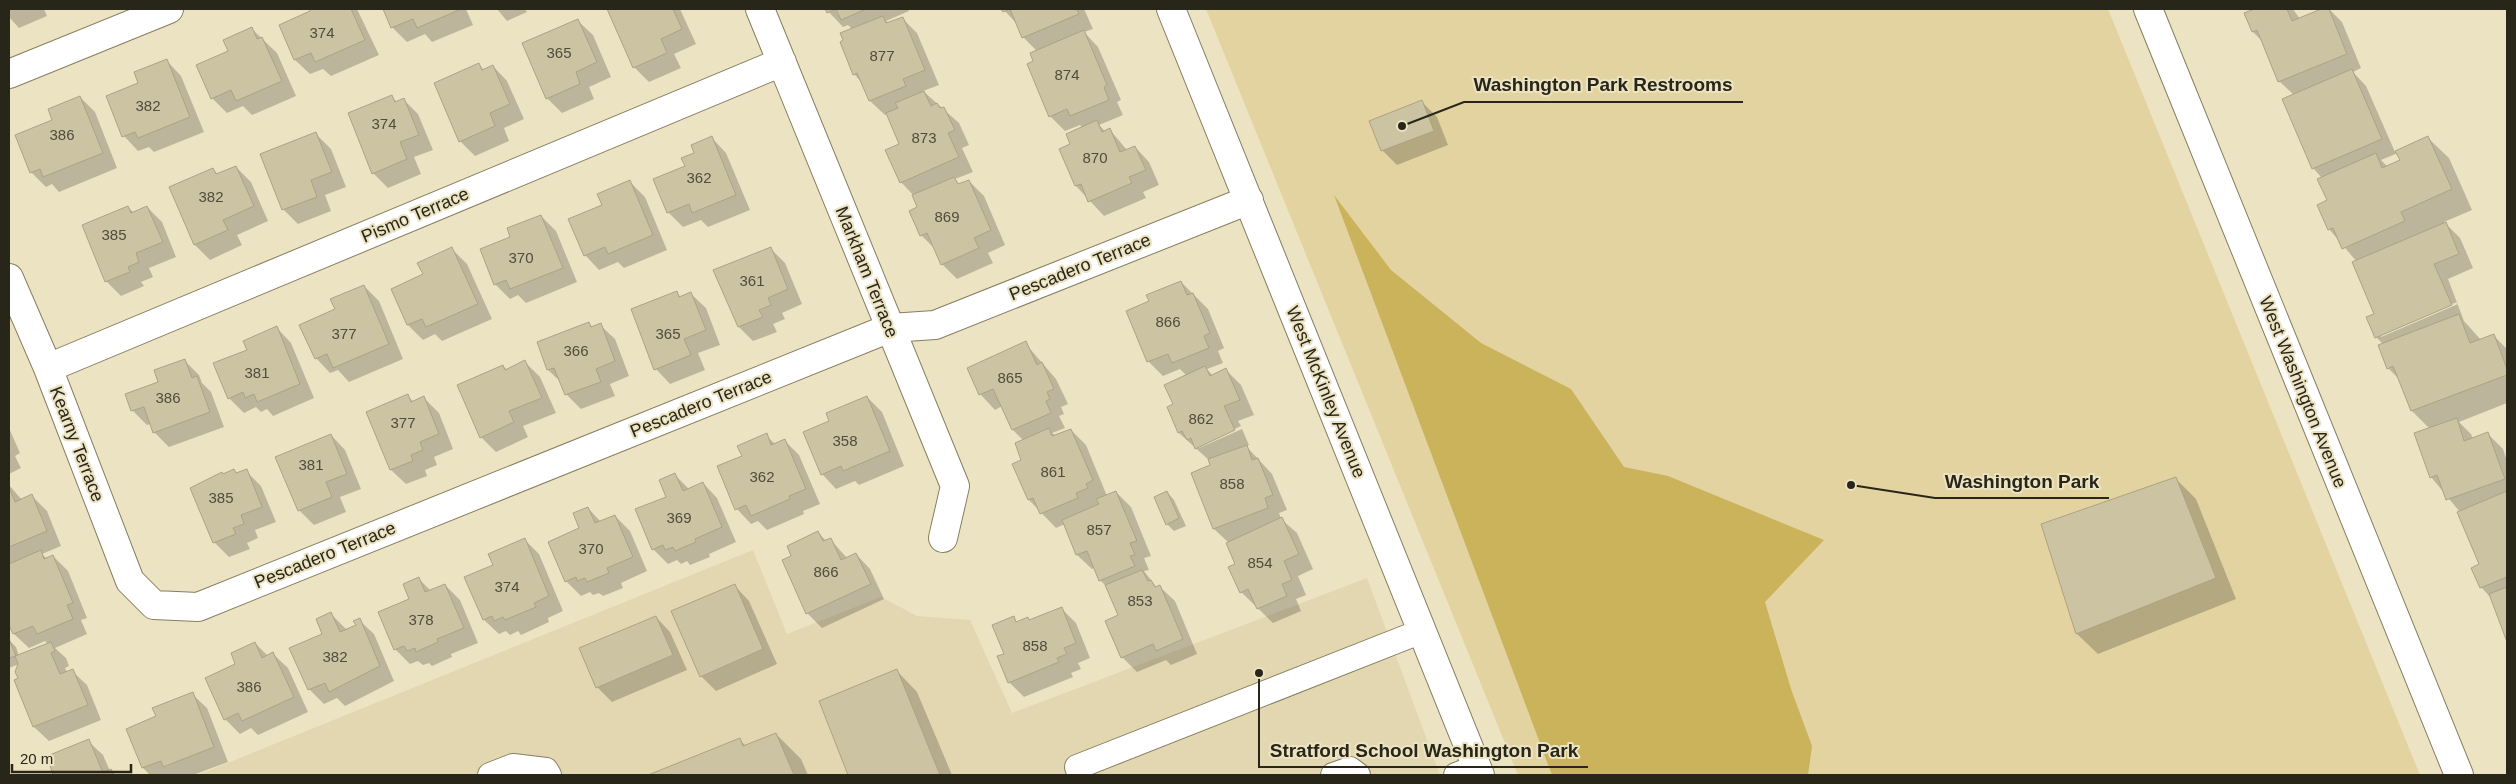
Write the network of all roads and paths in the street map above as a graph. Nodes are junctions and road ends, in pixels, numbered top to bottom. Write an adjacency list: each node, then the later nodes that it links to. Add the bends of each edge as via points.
1 (169, 9): 6 (street)
2 (760, 9): 5 (street, Markham Terrace)
3 (1171, 9): 7 (street, West McKinley Avenue)
4 (2148, 9): 20 (street, West Washington Avenue)
5 (782, 62): 9 (street, Markham Terrace); 10 (street, Pismo Terrace)
6 (9, 74)
7 (1249, 200): 9 (street, Pescadero Terrace, via 935,325); 13 (street, West McKinley Avenue)
8 (9, 278): 10 (street, Kearny Terrace)
9 (890, 328): 11 (street, Markham Terrace, via 955,486); 12 (street, Pescadero Terrace, via 198,607)
10 (48, 368): 12 (street, Kearny Terrace, via 130,581)
11 (943, 538)
12 (154, 605)
13 (1422, 631): 14 (street, West McKinley Avenue); 17 (lane, via 1077,766)
14 (1471, 772)
15 (490, 775): 16 (lane, via 514,766 546,770)
16 (549, 775)
17 (1080, 775)
18 (1332, 775): 19 (lane, via 1350,769)
19 (1358, 775)
20 (2459, 775)

